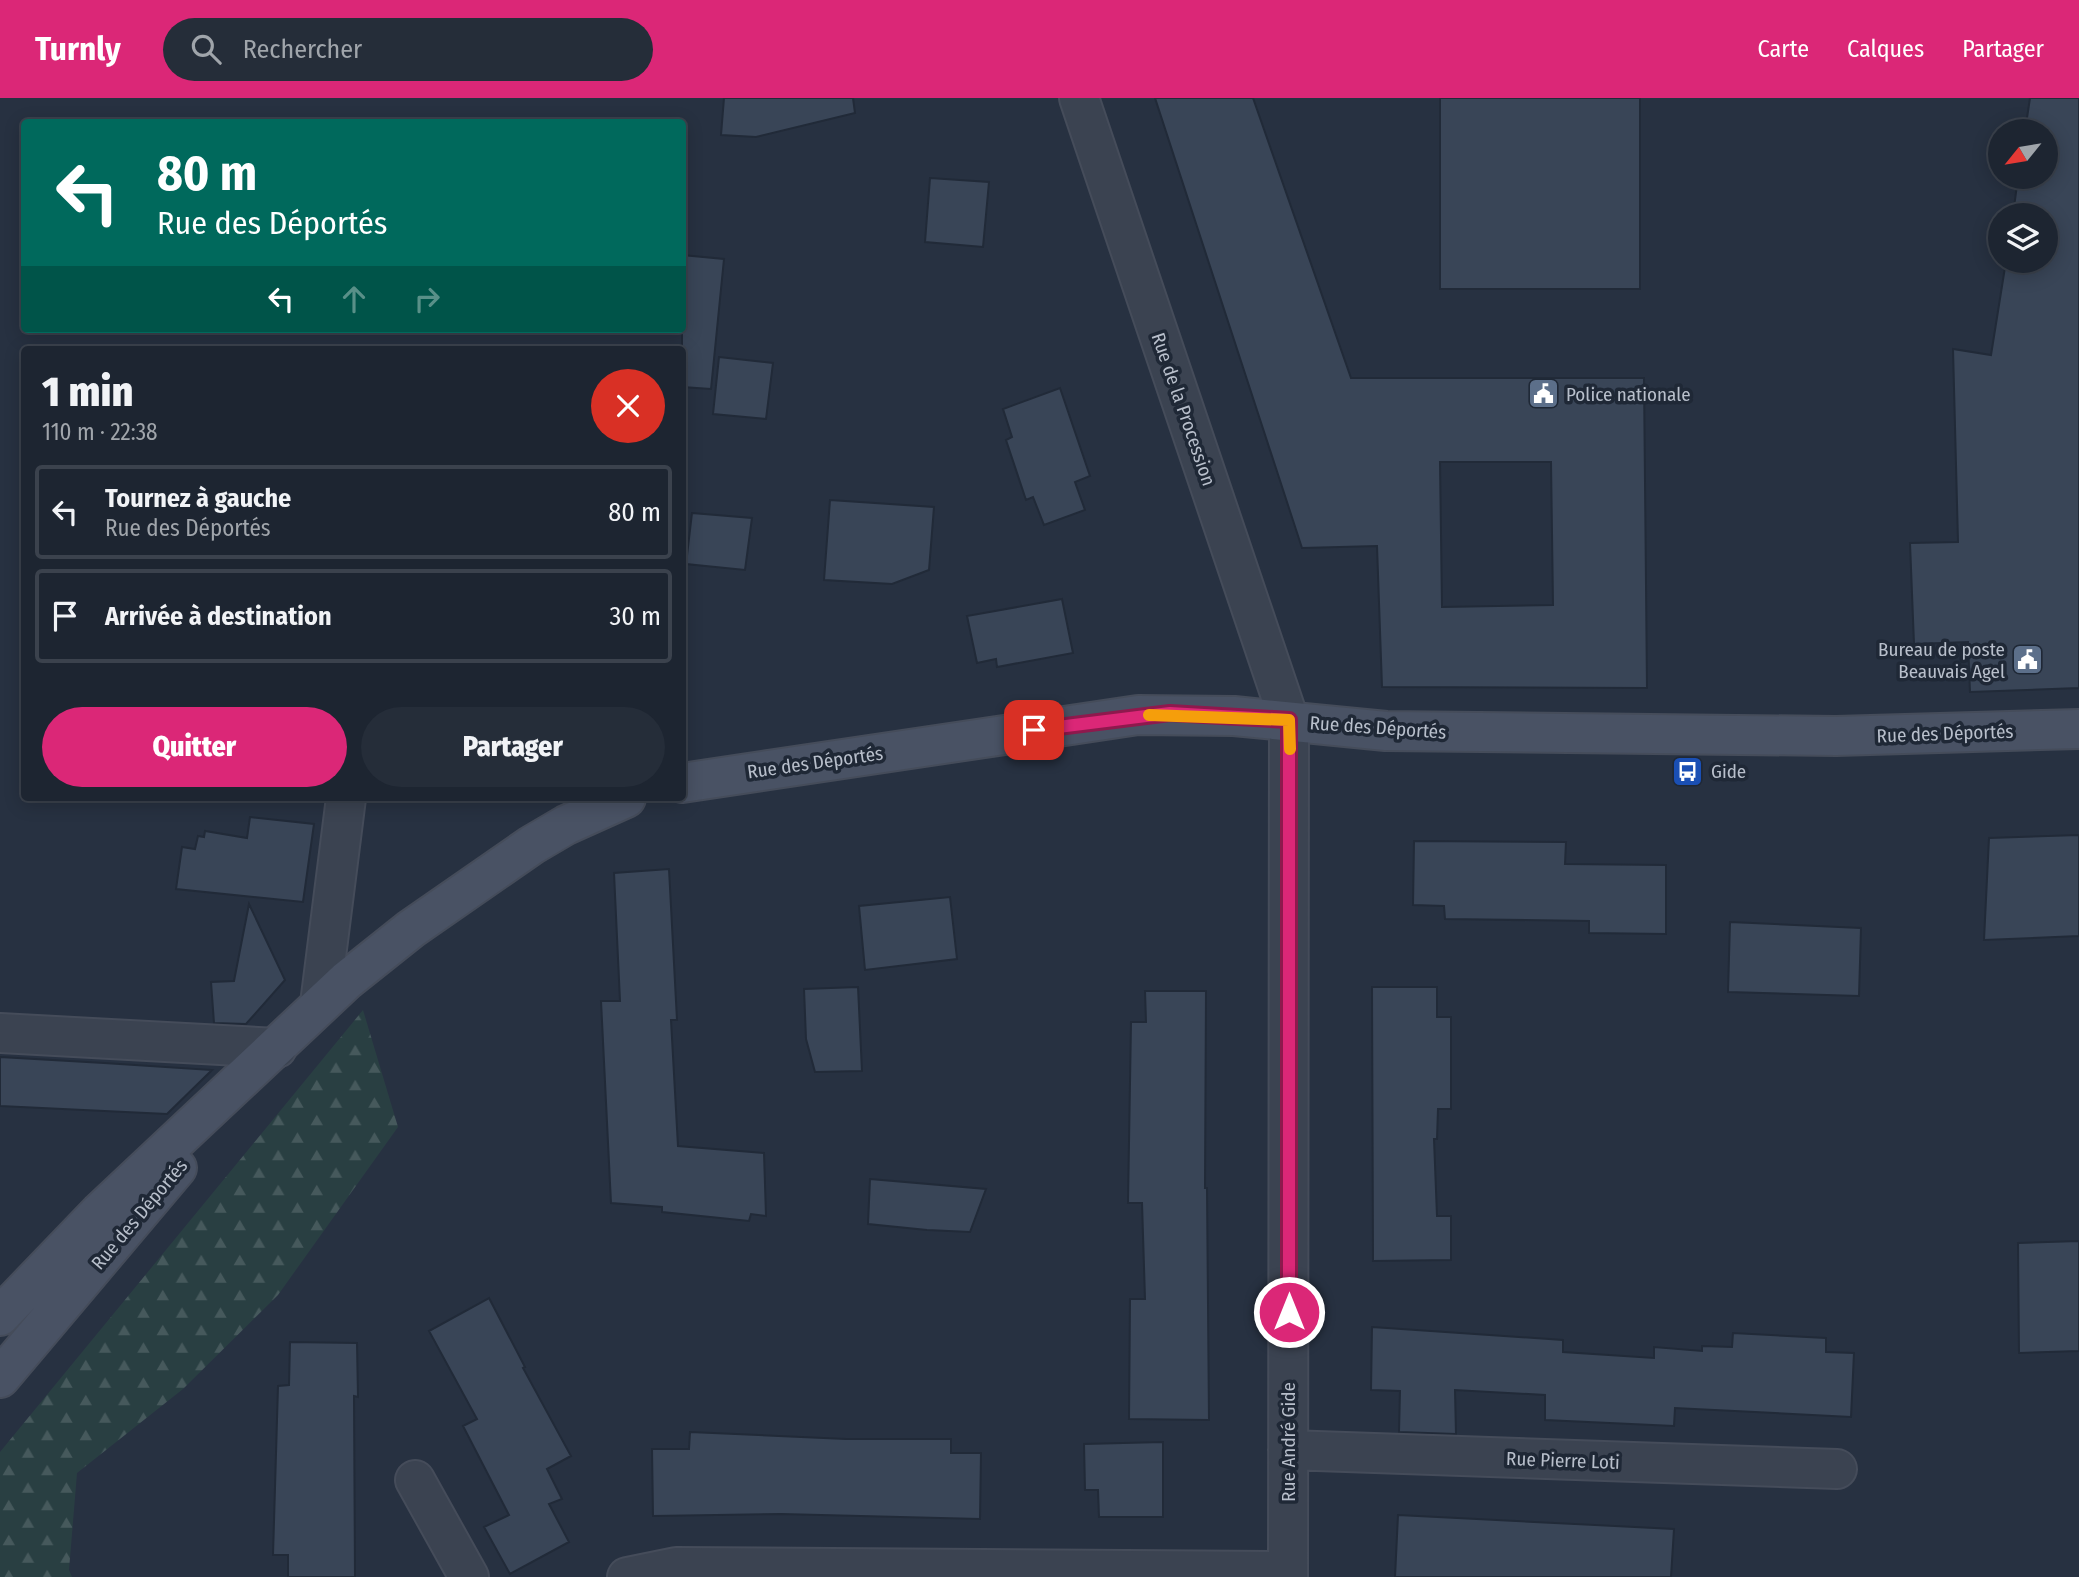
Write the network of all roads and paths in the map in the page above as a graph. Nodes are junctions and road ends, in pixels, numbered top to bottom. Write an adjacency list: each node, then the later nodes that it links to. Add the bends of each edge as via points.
1 (1079, 98): 2 (street, Rue de la Procession)
2 (1289, 720): 3 (street, Rue des Déportés, via 1386,731 1703,736); 4 (street, Rue des Déportés, via 1138,715); 12 (street, Rue André Gide)
3 (2079, 729)
4 (686, 782)
5 (346, 801): 7 (street)
6 (619, 801): 7 (street, Rue des Déportés, via 532,845 411,929)
7 (320, 1004): 9 (street, Rue des Déportés)
8 (0, 1033): 9 (street)
9 (277, 1048): 10 (street, Rue des Déportés, via 100,1212); 11 (street, Rue des Déportés)
10 (0, 1316)
11 (0, 1378)
12 (1288, 1450): 13 (street, Rue Pierre Loti); 15 (street, Rue André Gide)
13 (1837, 1469)
14 (415, 1480): 16 (street)
15 (1288, 1574): 17 (street, via 676,1567)
16 (468, 1577)
17 (627, 1577)

